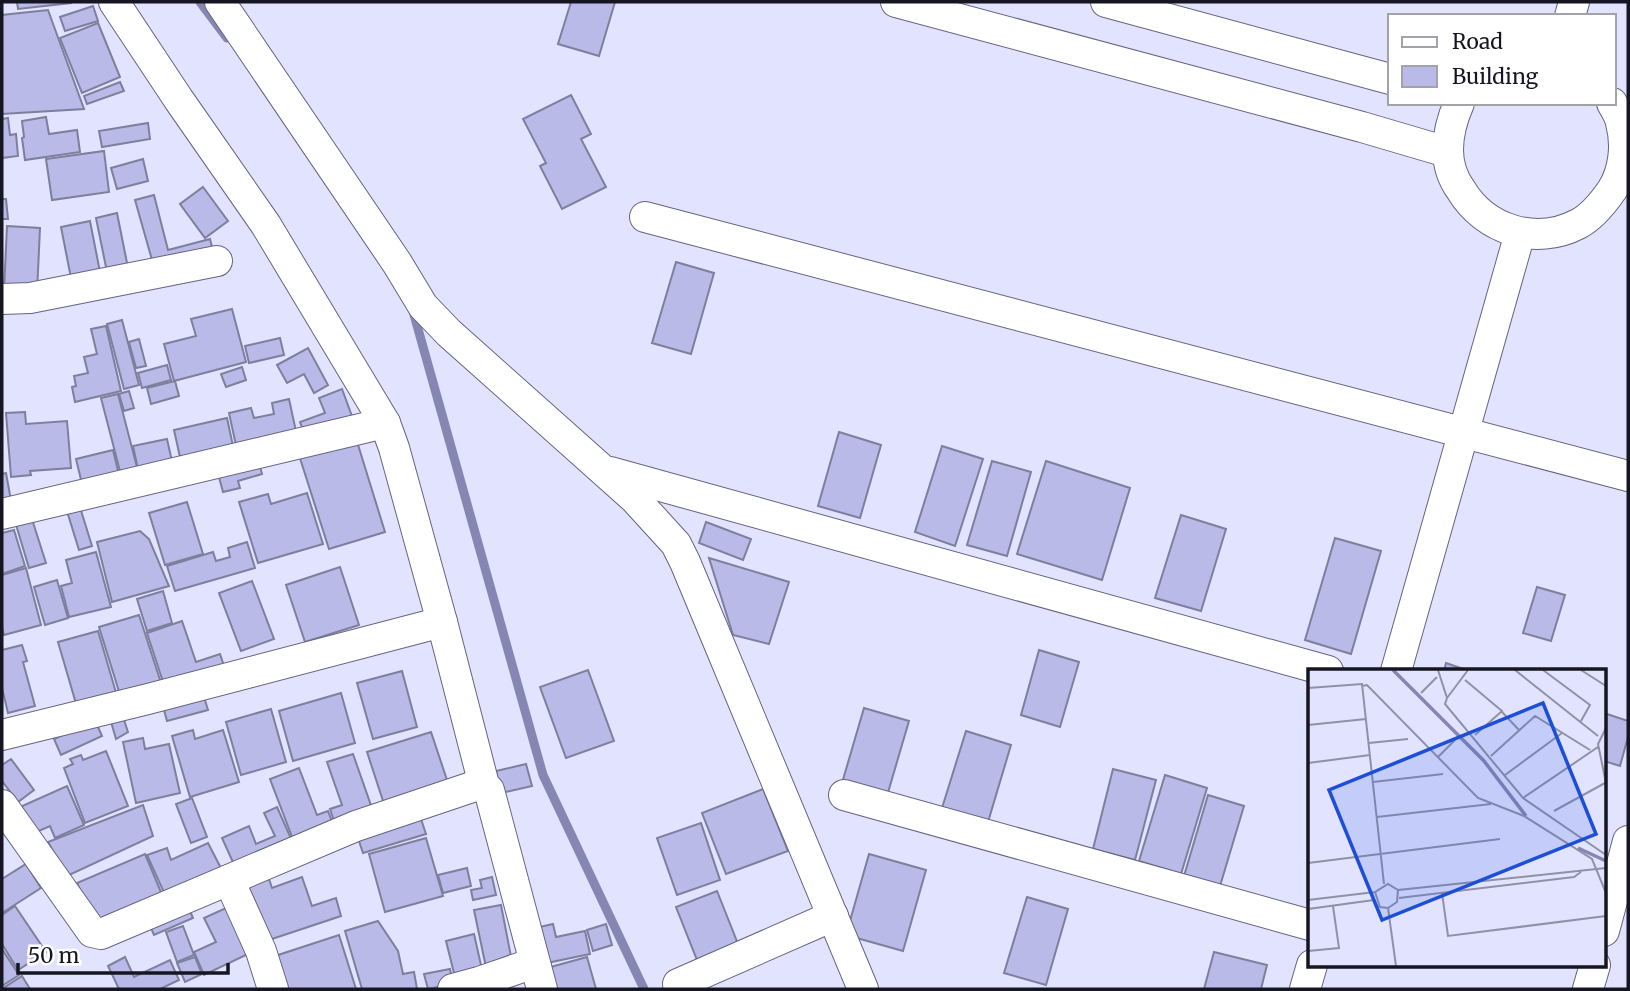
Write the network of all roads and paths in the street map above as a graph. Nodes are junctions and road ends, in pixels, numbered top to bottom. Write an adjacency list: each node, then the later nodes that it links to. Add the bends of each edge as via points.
1 (114, 2): 16 (street, via 266,225)
2 (220, 2): 18 (street, via 423,306)
3 (895, 2): 10 (street)
4 (1106, 2): 5 (street)
5 (1165, 10): 6 (street)
6 (1388, 78)
7 (1458, 105): 10 (street, via 1450,124)
8 (1613, 105): 9 (street)
9 (1626, 151): 11 (street)
10 (1447, 152): 13 (street, via 1454,180 1469,204 1492,222)
11 (1615, 209): 13 (street, via 1550,233)
12 (645, 217): 17 (street)
13 (1520, 233): 17 (street)
14 (217, 261): 15 (street, via 30,298)
15 (2, 299)
16 (385, 423): 20 (street); 21 (street)
17 (1464, 432): 19 (street); 23 (street)
18 (603, 470): 22 (street); 30 (street, via 676,544)
19 (1628, 476)
20 (2, 514)
21 (442, 622): 24 (street); 25 (street)
22 (1321, 669)
23 (1397, 669)
24 (2, 735)
25 (484, 785): 29 (street, via 356,826); 35 (street)
26 (844, 795): 31 (street)
27 (2, 805): 29 (street, via 92,932 101,934)
28 (1628, 841): 32 (street)
29 (229, 880): 37 (street)
30 (832, 916): 36 (street); 39 (street)
31 (1308, 924)
32 (1606, 924)
33 (1311, 967): 40 (street)
34 (1594, 967): 41 (street)
35 (538, 976): 38 (street)
36 (678, 984)
37 (273, 989)
38 (453, 989)
39 (863, 989)
40 (1305, 989)
41 (1588, 989)

